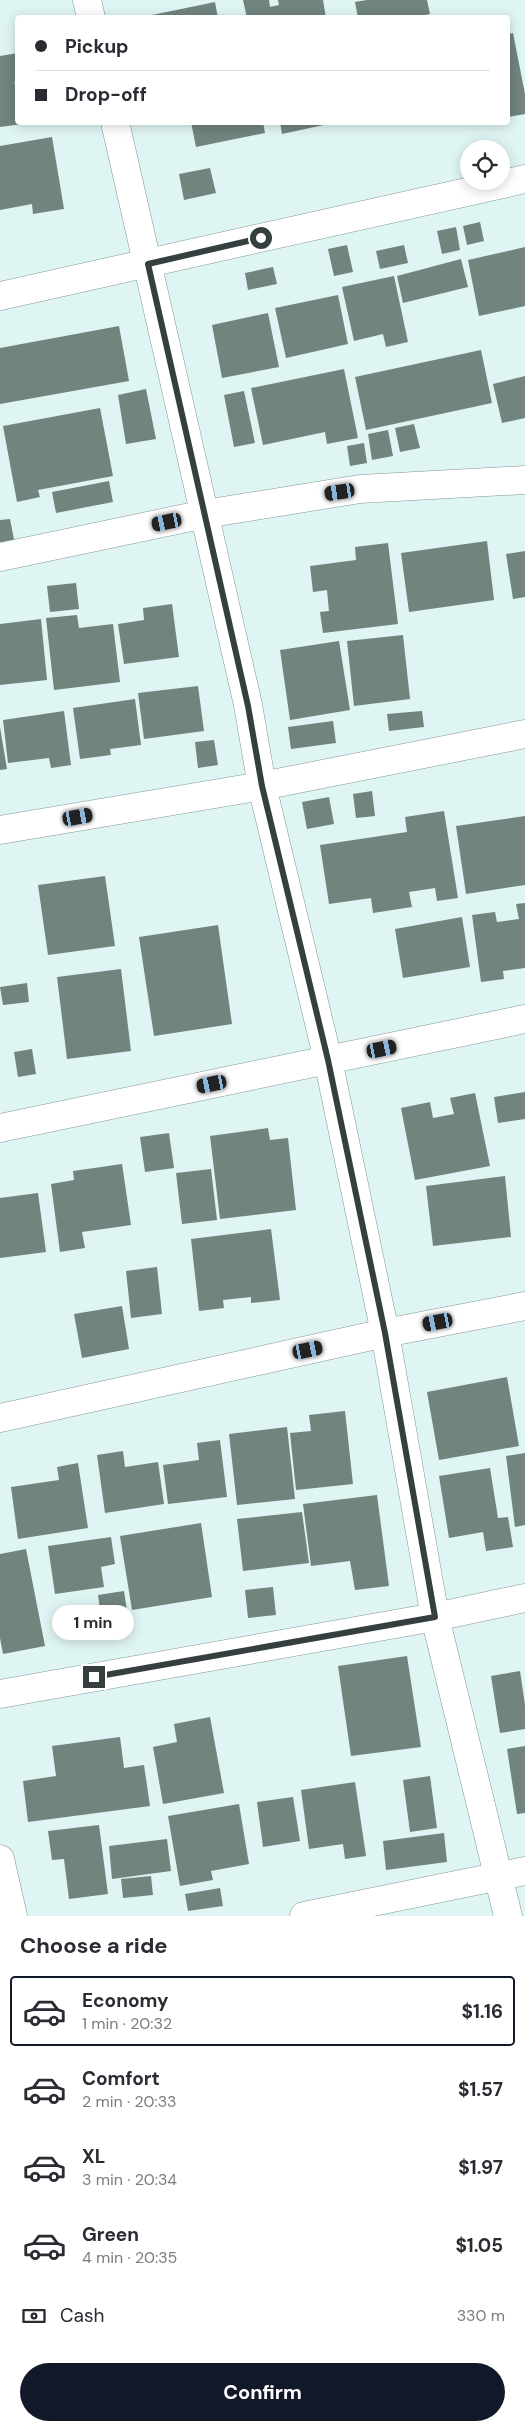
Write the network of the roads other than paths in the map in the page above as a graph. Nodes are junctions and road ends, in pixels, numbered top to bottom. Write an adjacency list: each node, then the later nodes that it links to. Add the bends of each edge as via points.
1 (87, 0): 2 (street)
2 (90, 15)
3 (116, 125): 5 (street)
4 (525, 179): 5 (street)
5 (148, 264): 6 (street); 8 (street)
6 (0, 296)
7 (525, 480): 8 (street, via 360,489)
8 (205, 514): 9 (street); 11 (street, via 248,706)
9 (0, 557)
10 (525, 734): 11 (street)
11 (262, 786): 12 (street); 14 (street)
12 (0, 830)
13 (525, 1019): 14 (street)
14 (328, 1060): 15 (street); 17 (street)
15 (0, 1128)
16 (525, 1306): 17 (street)
17 (385, 1333): 18 (street); 20 (street)
18 (0, 1418)
19 (525, 1598): 20 (street)
20 (435, 1617): 21 (street); 23 (street)
21 (0, 1694)
22 (0, 1859): 24 (street)
23 (512, 1873): 25 (street); 26 (street)
24 (13, 1916)
25 (304, 1916)
26 (508, 1916)

